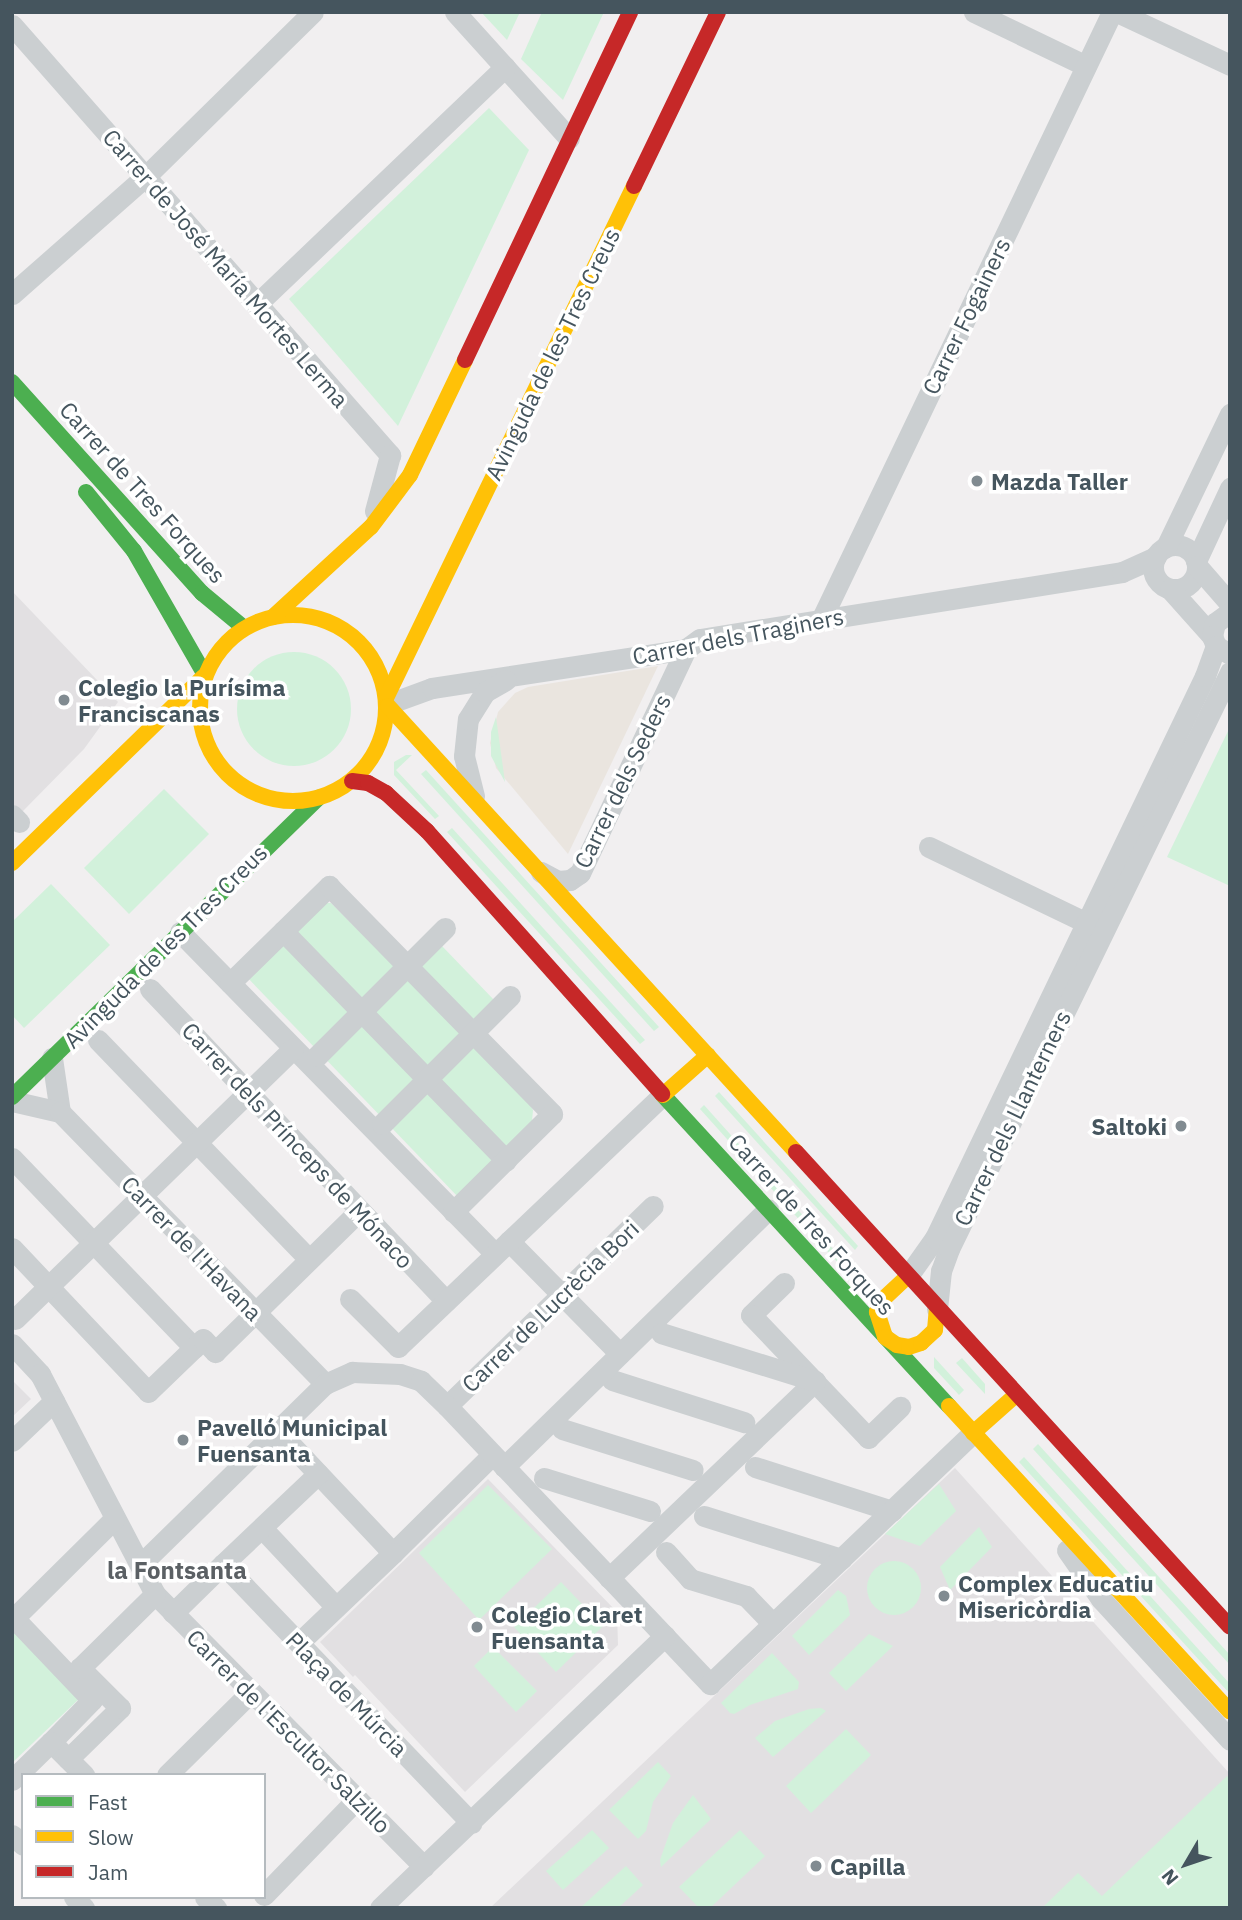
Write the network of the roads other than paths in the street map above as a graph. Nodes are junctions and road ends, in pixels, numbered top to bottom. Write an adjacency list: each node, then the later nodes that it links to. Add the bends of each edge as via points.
1 (313, 12): 12 (street)
2 (455, 12): 10 (street)
3 (630, 12): 11 (main road)
4 (718, 12): 34 (main road, Avinguda de les Tres Creus)
5 (974, 12): 9 (street)
6 (1114, 12): 8 (street); 9 (street, Carrer Fogainers)
7 (12, 25): 12 (street, Carrer de José María Mortes Lerma)
8 (1230, 65)
9 (1086, 66): 27 (street, Carrer Fogainers)
10 (505, 67): 11 (street); 14 (street)
11 (569, 138): 19 (main road, via 410,475)
12 (146, 176): 13 (street); 14 (street, Carrer de José María Mortes Lerma)
13 (12, 294)
14 (257, 304): 19 (street, Carrer de José María Mortes Lerma, via 390,454)
15 (12, 382): 28 (main road, Carrer de Tres Forques, via 202,593)
16 (1230, 414): 20 (street)
17 (73, 477): 33 (main road, Carrer de Tres Forques, via 134,551)
18 (1230, 488): 21 (street)
19 (371, 527): 26 (main road)
20 (1161, 552): 21 (street, via 1184,547); 22 (street, Carrer dels Traginers, via 1122,572); 23 (street, via 1153,570)
21 (1197, 564): 23 (street, via 1189,584); 24 (street)
22 (1090, 578): 23 (street, Carrer dels Traginers); 27 (street, Carrer dels Traginers)
23 (1164, 585): 29 (street)
24 (1230, 604)
25 (1230, 612): 29 (street, Carrer dels Llanterners, via 1214,622)
26 (273, 617): 28 (main road); 34 (main road, via 301,616 345,632 373,660)
27 (821, 620): 30 (street, Carrer dels Traginers, via 700,639)
28 (244, 628): 33 (main road, via 223,646)
29 (1219, 645): 41 (street, Carrer dels Llanterners)
30 (686, 649): 32 (street, Carrer dels Traginers); 40 (street, Carrer dels Seders, via 580,873 558,881)
31 (1230, 672): 41 (street, Carrer dels Llanterners)
32 (522, 674): 34 (street, Carrer dels Traginers, via 432,688); 37 (street, via 485,692 468,719 467,777)
33 (203, 675): 36 (main road, via 200,715 204,735 216,759 234,779 282,800); 39 (main road)
34 (388, 702): 35 (main road, via 381,744); 37 (main road, Carrer de Tres Forques)
35 (352, 781): 36 (main road); 58 (main road, Carrer de Tres Forques, via 386,793 426,831)
36 (319, 797): 44 (main road, Avinguda de les Tres Creus)
37 (487, 816): 40 (main road, Carrer de Tres Forques)
38 (929, 847): 41 (street)
39 (12, 863)
40 (538, 871): 53 (main road, Carrer de Tres Forques)
41 (1094, 927): 74 (street, Carrer dels Llanterners, via 930,1247); 80 (street, Carrer dels Llanterners, via 949,1249)
42 (445, 928): 45 (street)
43 (283, 931): 45 (street, via 329,886); 46 (street); 49 (street)
44 (180, 932): 46 (street); 55 (main road, Avinguda de les Tres Creus)
45 (408, 966): 49 (street); 50 (street)
46 (230, 983): 52 (street)
47 (150, 989): 57 (street, Carrer dels Prínceps de Mónaco)
48 (510, 996): 50 (street)
49 (362, 1012): 54 (street); 56 (street)
50 (474, 1033): 56 (street); 63 (street, via 552,1114)
51 (98, 1040): 62 (street)
52 (293, 1049): 57 (street); 69 (street)
53 (708, 1055): 58 (main road); 74 (main road, Carrer de Tres Forques)
54 (317, 1056)
55 (52, 1058): 59 (main road, Avinguda de les Tres Creus); 60 (street)
56 (428, 1079): 61 (street); 63 (street)
57 (248, 1092): 62 (street); 68 (street, Carrer dels Prínceps de Mónaco)
58 (663, 1095): 67 (main road, Carrer de Tres Forques); 72 (street)
59 (12, 1099): 60 (street)
60 (60, 1112): 65 (street, Carrer de l'Havana)
61 (382, 1125)
62 (197, 1142): 65 (street); 73 (street)
63 (506, 1160): 69 (street)
64 (18, 1164): 70 (street)
65 (142, 1196): 70 (street); 81 (street, Carrer de l'Havana)
66 (653, 1206): 77 (street, Carrer de Lucrècia Bori)
67 (768, 1209): 84 (main road, Carrer de Tres Forques); 87 (street, Plaça de Múrcia)
68 (359, 1211): 79 (street, Carrer dels Prínceps de Mónaco); 81 (street)
69 (453, 1212): 72 (street)
70 (93, 1243): 76 (street); 86 (street)
71 (12, 1248): 76 (street)
72 (502, 1248): 77 (street); 79 (street)
73 (302, 1252)
74 (908, 1276): 80 (main road, Carrer de Tres Forques); 84 (main road, via 882,1300 877,1311)
75 (784, 1283): 89 (street, via 751,1315)
76 (49, 1287): 82 (street); 86 (street, via 148,1392)
77 (561, 1294): 87 (street); 93 (street, Carrer de Lucrècia Bori)
78 (350, 1299): 79 (street, via 398,1347)
79 (446, 1301)
80 (937, 1309): 84 (main road, via 935,1330 921,1343 909,1348); 91 (main road, Carrer de Tres Forques)
81 (255, 1312): 86 (street, via 215,1352 203,1339); 90 (street, Carrer de l'Havana)
82 (15, 1319)
83 (661, 1332): 89 (street)
84 (885, 1337): 98 (main road, Carrer de Tres Forques)
85 (12, 1344): 92 (street, Carrer de l'Escultor Salzillo, via 40,1374)
86 (194, 1348)
87 (620, 1354): 100 (street, Plaça de Múrcia)
88 (612, 1380): 95 (street)
89 (814, 1381): 94 (street, via 868,1438); 116 (street)
90 (325, 1384): 93 (street, via 352,1372 400,1374 421,1381); 97 (street)
91 (1016, 1395): 98 (main road); 122 (main road, Carrer de Tres Forques)
92 (54, 1401): 99 (street); 109 (street, Carrer de l'Escultor Salzillo)
93 (447, 1406): 100 (street)
94 (900, 1407)
95 (744, 1422)
96 (562, 1429): 102 (street)
97 (277, 1430): 103 (street); 115 (street)
98 (973, 1433): 105 (main road, Carrer de Tres Forques); 107 (street)
99 (12, 1441)
100 (498, 1461): 112 (street, Plaça de Múrcia); 116 (street)
101 (755, 1468): 107 (street)
102 (693, 1470)
103 (318, 1474): 110 (street); 112 (street)
104 (544, 1478): 106 (street)
105 (1026, 1490): 126 (main road, Carrer de Tres Forques); 127 (street, via 1101,1599)
106 (650, 1511)
107 (891, 1511): 113 (street)
108 (704, 1516): 113 (street)
109 (114, 1519): 115 (street, Carrer de l'Escultor Salzillo); 120 (street)
110 (262, 1528): 114 (street); 118 (street)
111 (666, 1552): 121 (street, via 691,1579 746,1596)
112 (393, 1553): 118 (street, Plaça de Múrcia)
113 (841, 1559): 121 (street)
114 (223, 1564): 119 (street); 134 (street, Plaça de Múrcia)
115 (140, 1565): 117 (street, Carrer de l'Escultor Salzillo)
116 (609, 1578): 124 (street)
117 (155, 1594): 119 (street, Carrer de l'Escultor Salzillo); 129 (street, via 80,1668 120,1708)
118 (337, 1607): 123 (street, Plaça de Múrcia)
119 (173, 1613): 125 (street, Carrer de l'Escultor Salzillo)
120 (13, 1617): 128 (street, via 92,1700)
121 (773, 1624): 124 (street, via 710,1684)
122 (1230, 1627)
123 (307, 1635)
124 (665, 1636): 134 (street)
125 (251, 1692): 131 (street); 133 (street, Carrer de l'Escultor Salzillo)
126 (1230, 1712)
127 (1230, 1740)
128 (51, 1742): 129 (street); 132 (street)
129 (68, 1759): 130 (street)
130 (82, 1773)
131 (169, 1773)
132 (12, 1780)
133 (357, 1799): 135 (street, Carrer de l'Escultor Salzillo); 136 (street)
134 (471, 1823): 135 (street)
135 (424, 1867): 137 (street)
136 (266, 1896)
137 (380, 1908)

